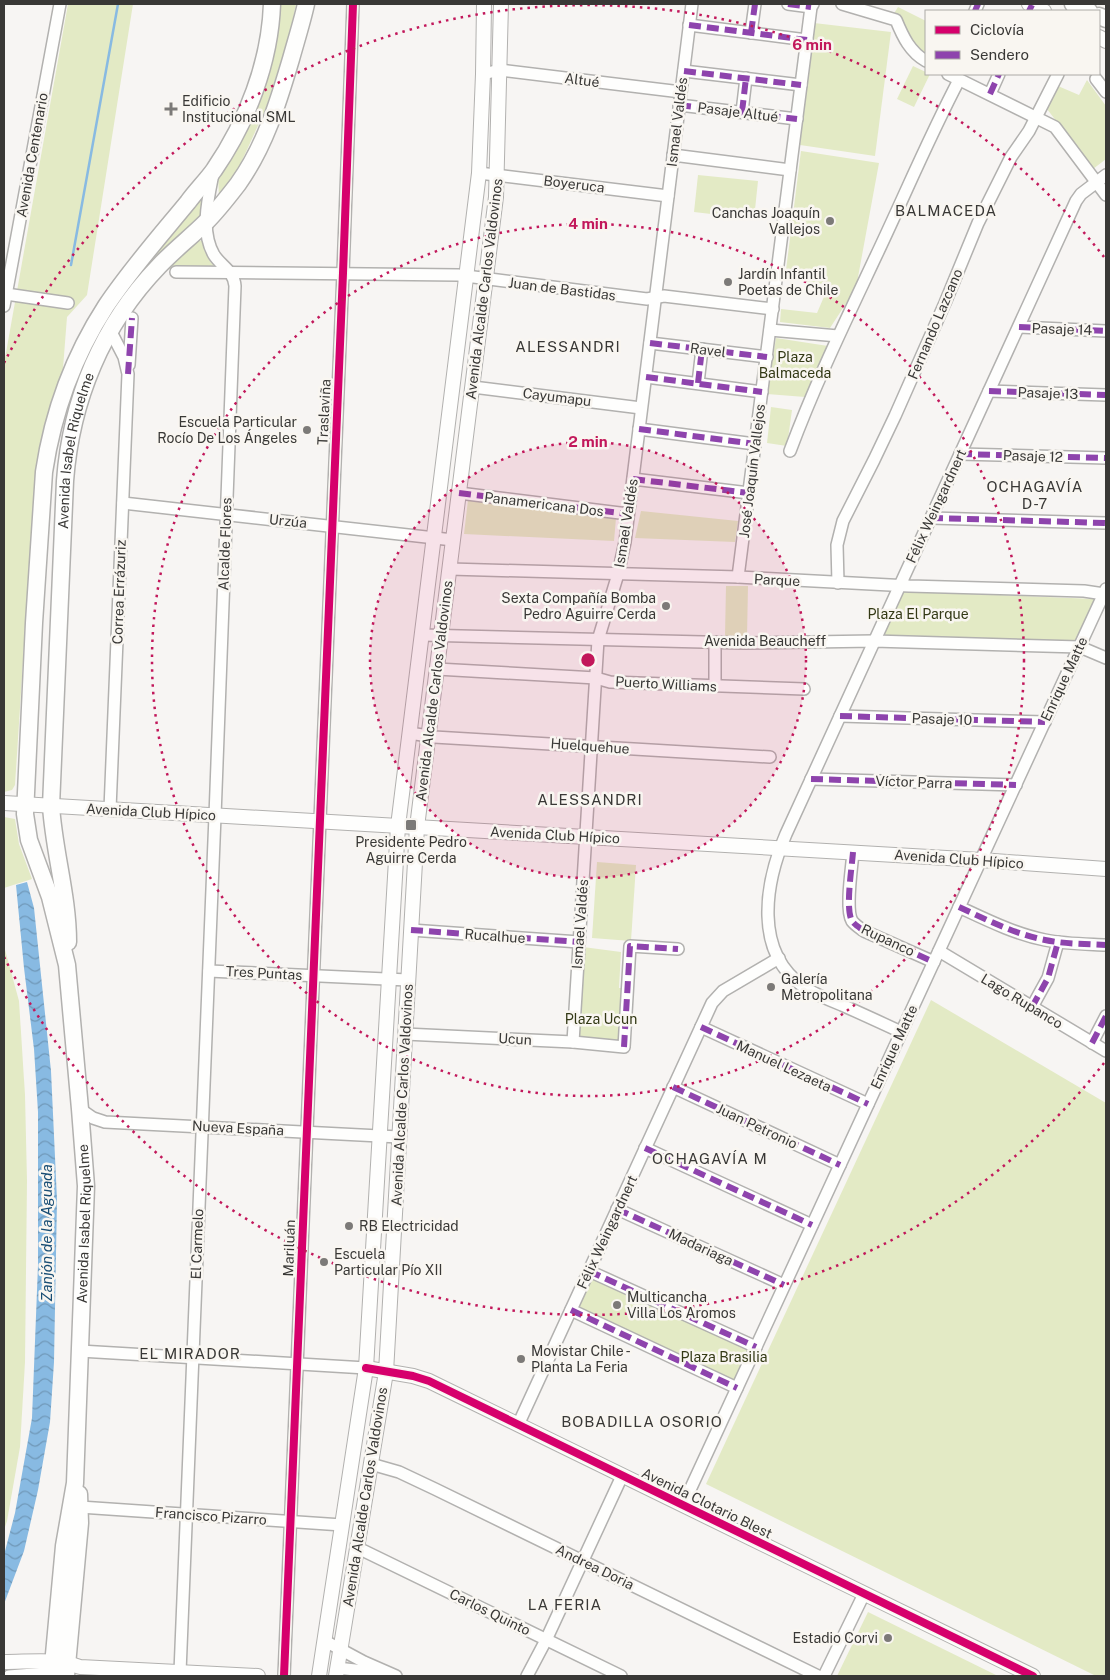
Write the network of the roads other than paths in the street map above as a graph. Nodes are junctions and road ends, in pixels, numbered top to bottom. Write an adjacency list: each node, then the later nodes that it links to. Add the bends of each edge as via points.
1 (60, 4): 49 (street, Avenida Centenario)
2 (272, 4): 37 (highway, Avenida Isabel Riquelme, via 267,43 254,90)
3 (306, 4): 43 (highway, Avenida Isabel Riquelme, via 279,100 266,133 239,182)
4 (353, 4): 46 (street, Traslaviña)
5 (484, 4): 20 (main road, Avenida Alcalde Carlos Valdovinos)
6 (501, 4): 18 (main road, Avenida Alcalde Carlos Valdovinos)
7 (692, 4): 14 (street, Ismael Valdés)
8 (755, 4): 15 (street)
9 (788, 4): 12 (street)
10 (842, 4): 17 (street, via 896,20 912,51)
11 (1073, 4): 13 (highway)
12 (812, 5): 16 (street, José Joaquín Vallejos)
13 (1087, 10)
14 (689, 25): 15 (street); 19 (street, Ismael Valdés)
15 (751, 33): 16 (street)
16 (807, 40): 27 (street, José Joaquín Vallejos)
17 (925, 60)
18 (500, 70): 20 (street, Altué); 28 (street, Altué); 39 (main road, Avenida Alcalde Carlos Valdovinos)
19 (684, 71): 24 (street); 28 (street, Ismael Valdés)
20 (483, 74): 38 (main road, Avenida Alcalde Carlos Valdovinos)
21 (950, 75): 26 (street)
22 (999, 75): 30 (street)
23 (1058, 75): 33 (street, Fernando Lazcano)
24 (746, 78): 27 (street); 32 (street)
25 (1096, 79): 29 (street)
26 (959, 80): 30 (street); 59 (street)
27 (801, 85): 34 (street, José Joaquín Vallejos)
28 (681, 92): 31 (street, Ismael Valdés)
29 (1106, 92)
30 (990, 94): 33 (street)
31 (679, 104): 32 (street, Pasaje Altué); 35 (street, Ismael Valdés)
32 (742, 112): 34 (street, Pasaje Altué)
33 (1036, 118): 40 (street, via 1055,127); 94 (street, Fernando Lazcano, via 1011,157 978,223 945,303 843,521 838,545)
34 (793, 119): 36 (street, José Joaquín Vallejos)
35 (673, 155): 36 (street); 42 (street, Ismael Valdés)
36 (790, 170): 53 (street, José Joaquín Vallejos)
37 (214, 171): 43 (street); 117 (highway, Avenida Isabel Riquelme, via 107,306 78,357 59,406 48,449 42,494)
38 (479, 173): 39 (street, Boyeruca); 47 (main road, Avenida Alcalde Carlos Valdovinos)
39 (498, 174): 42 (street, Boyeruca); 48 (main road, Avenida Alcalde Carlos Valdovinos)
40 (1101, 179): 41 (street); 55 (street, Félix Weingardnert, via 1078,198)
41 (1106, 195)
42 (668, 196): 50 (street, Ismael Valdés)
43 (206, 222): 45 (street, via 213,253); 56 (highway, Avenida Isabel Riquelme, via 146,280)
44 (176, 272): 45 (street, Juan de Bastidas)
45 (231, 273): 46 (street, Juan de Bastidas); 84 (street, Alcalde Flores, via 234,286)
46 (343, 273): 47 (street, Juan de Bastidas); 88 (street, Traslaviña)
47 (466, 276): 48 (street, Juan de Bastidas); 63 (main road, Avenida Alcalde Carlos Valdovinos)
48 (486, 279): 50 (street, Juan de Bastidas); 64 (main road, Avenida Alcalde Carlos Valdovinos)
49 (6, 294): 51 (street); 52 (street, Avenida Centenario)
50 (655, 298): 53 (street, Juan de Bastidas, via 664,296); 60 (street, Ismael Valdés)
51 (68, 303)
52 (4, 306)
53 (773, 309): 57 (street, José Joaquín Vallejos)
54 (132, 318): 65 (street, Correa Errázuriz)
55 (1019, 327): 58 (street, Pasaje 14); 69 (street, Félix Weingardnert)
56 (110, 330): 65 (street, Correa Errázuriz, via 124,357); 118 (highway, Avenida Isabel Riquelme, via 80,397 66,463)
57 (770, 330): 59 (street); 62 (street, José Joaquín Vallejos)
58 (1106, 331)
59 (838, 336): 77 (street)
60 (650, 343): 61 (street, Ravel); 66 (street, Ismael Valdés)
61 (702, 349): 62 (street, Ravel); 67 (street)
62 (766, 357): 70 (street, José Joaquín Vallejos)
63 (456, 364): 64 (main road); 75 (main road, Avenida Alcalde Carlos Valdovinos)
64 (475, 366): 68 (main road, Avenida Alcalde Carlos Valdovinos)
65 (128, 374): 83 (street, Correa Errázuriz)
66 (646, 376): 67 (street); 72 (street, Ismael Valdés)
67 (698, 383): 70 (street)
68 (472, 387): 72 (street, Cayumapu); 76 (main road, Avenida Alcalde Carlos Valdovinos)
69 (989, 391): 71 (street, Pasaje 13); 78 (street, Félix Weingardnert)
70 (762, 392): 74 (street, José Joaquín Vallejos)
71 (1106, 395)
72 (642, 408): 73 (street, Ismael Valdés)
73 (639, 429): 74 (street); 80 (street, Ismael Valdés)
74 (755, 444): 82 (street, José Joaquín Vallejos)
75 (445, 446): 76 (main road); 89 (main road, Avenida Alcalde Carlos Valdovinos)
76 (465, 450): 81 (main road, Avenida Alcalde Carlos Valdovinos)
77 (790, 451)
78 (960, 454): 79 (street, Pasaje 12); 86 (street, Félix Weingardnert)
79 (1106, 458)
80 (633, 480): 82 (street); 85 (street, Ismael Valdés)
81 (459, 493): 85 (street, Panamericana Dos); 90 (main road, Avenida Alcalde Carlos Valdovinos)
82 (749, 493): 93 (street, José Joaquín Vallejos)
83 (123, 503): 84 (street, Urzúa); 119 (street, Correa Errázuriz)
84 (226, 514): 88 (street, Urzúa); 120 (street, Alcalde Flores)
85 (628, 514): 92 (street, Ismael Valdés)
86 (931, 518): 87 (street); 95 (street, Félix Weingardnert)
87 (1106, 523)
88 (332, 526): 89 (street, Urzúa); 121 (street, Traslaviña)
89 (434, 537): 90 (street, Urzúa); 97 (main road, Avenida Alcalde Carlos Valdovinos)
90 (453, 540): 91 (main road, Avenida Alcalde Carlos Valdovinos)
91 (450, 569): 92 (street, Parque); 98 (main road, Avenida Alcalde Carlos Valdovinos)
92 (618, 574): 93 (street, Parque); 99 (street, Ismael Valdés)
93 (738, 578): 94 (street, Parque)
94 (838, 583): 95 (street, Parque)
95 (900, 586): 96 (street, Parque); 100 (street, Félix Weingardnert)
96 (1105, 592): 102 (street, Enrique Matte)
97 (422, 635): 98 (street, Avenida Beaucheff); 110 (main road, Avenida Alcalde Carlos Valdovinos)
98 (441, 635): 99 (street, Avenida Beaucheff); 104 (main road, Avenida Alcalde Carlos Valdovinos)
99 (598, 640): 101 (street, Avenida Beaucheff); 105 (street, Ismael Valdés)
100 (874, 641): 101 (street, Avenida Beaucheff); 102 (street, Avenida Beaucheff); 108 (street, Félix Weingardnert)
101 (715, 642): 106 (street)
102 (1080, 647): 103 (street, Avenida Beaucheff); 109 (street, Enrique Matte)
103 (1106, 658)
104 (437, 669): 105 (street, Puerto Williams); 111 (main road, Avenida Alcalde Carlos Valdovinos)
105 (596, 678): 106 (street, Puerto Williams, via 610,682); 112 (street, Ismael Valdés)
106 (715, 686): 107 (street, Puerto Williams)
107 (804, 690)
108 (840, 716): 109 (street, Pasaje 10); 114 (street, Félix Weingardnert)
109 (1045, 722): 115 (street, Enrique Matte)
110 (410, 733): 111 (street, Huelquehue); 122 (main road, Avenida Alcalde Carlos Valdovinos)
111 (429, 736): 112 (street, Huelquehue); 123 (main road, Avenida Alcalde Carlos Valdovinos)
112 (592, 745): 113 (street, Huelquehue); 124 (street, Ismael Valdés)
113 (770, 757)
114 (811, 779): 115 (street, Víctor Parra); 125 (street, Félix Weingardnert)
115 (1016, 785): 127 (street, Enrique Matte)
116 (4, 803): 117 (main road, Avenida Club Hípico)
117 (25, 804): 118 (main road, Avenida Club Hípico); 140 (highway, Avenida Isabel Riquelme, via 29,840 50,897)
118 (51, 806): 119 (main road, Avenida Club Hípico); 140 (highway, Avenida Isabel Riquelme, via 67,910)
119 (110, 809): 120 (main road, Avenida Club Hípico)
120 (215, 816): 121 (main road, Avenida Club Hípico); 141 (street, El Carmelo)
121 (320, 822): 122 (main road, Avenida Club Hípico); 142 (street, Mariluán)
122 (398, 826): 123 (main road, Avenida Club Hípico); 130 (main road, Avenida Alcalde Carlos Valdovinos)
123 (417, 827): 124 (main road, Avenida Club Hípico); 129 (main road, Avenida Alcalde Carlos Valdovinos)
124 (586, 837): 125 (main road, Avenida Club Hípico); 134 (street, Ismael Valdés)
125 (780, 848): 126 (main road, Avenida Club Hípico); 139 (street, Félix Weingardnert, via 767,909 770,936)
126 (853, 852): 127 (main road, Avenida Club Hípico); 138 (street, Rupanco, via 851,920 864,931)
127 (981, 860): 128 (main road, Avenida Club Hípico); 131 (street, Enrique Matte)
128 (1106, 869)
129 (413, 897): 130 (main road, via 406,904); 133 (main road, Avenida Alcalde Carlos Valdovinos)
130 (394, 899): 132 (main road, Avenida Alcalde Carlos Valdovinos)
131 (959, 907): 135 (street, via 1023,935); 138 (street, Enrique Matte)
132 (393, 913): 133 (main road, via 404,909 409,912); 143 (main road, Avenida Alcalde Carlos Valdovinos)
133 (412, 923): 134 (street, Rucalhue); 144 (main road, Avenida Alcalde Carlos Valdovinos)
134 (579, 942): 150 (street, Ismael Valdés)
135 (1058, 942): 136 (street); 145 (street, via 1050,973)
136 (1106, 945)
137 (678, 949): 150 (street, Ucun, via 630,946 624,1047)
138 (936, 956): 145 (street, Lago Rupanco); 148 (street, Enrique Matte)
139 (778, 958): 147 (street, Félix Weingardnert, via 718,995); 148 (street, Félix Weingardnert, via 792,977 810,990)
140 (66, 964): 162 (highway, Avenida Isabel Riquelme)
141 (209, 971): 142 (street, Tres Puntas); 164 (street, El Carmelo)
142 (313, 976): 143 (street, Tres Puntas); 165 (street, Mariluán)
143 (389, 979): 144 (street, Tres Puntas); 152 (main road, Avenida Alcalde Carlos Valdovinos)
144 (408, 980): 149 (main road, Avenida Alcalde Carlos Valdovinos)
145 (1032, 1007): 151 (street, Lago Rupanco)
146 (1106, 1016): 151 (street)
147 (701, 1027): 157 (street, Félix Weingardnert); 160 (street, Manuel Lezaeta)
148 (901, 1032): 160 (street, Enrique Matte)
149 (405, 1034): 150 (street, Ucun); 153 (main road, Avenida Alcalde Carlos Valdovinos)
150 (573, 1042)
151 (1092, 1042): 154 (street, Lago Rupanco)
152 (385, 1050): 153 (main road, via 395,1056); 155 (main road, Avenida Alcalde Carlos Valdovinos)
153 (404, 1050): 156 (main road, Avenida Alcalde Carlos Valdovinos)
154 (1106, 1051)
155 (384, 1069): 156 (main road, via 395,1063); 158 (main road, Avenida Alcalde Carlos Valdovinos)
156 (403, 1070): 159 (main road, Avenida Alcalde Carlos Valdovinos)
157 (673, 1087): 168 (street, Félix Weingardnert); 169 (street, Juan Petronio)
158 (382, 1090): 159 (main road, via 392,1096); 161 (main road, Avenida Alcalde Carlos Valdovinos)
159 (402, 1091): 163 (main road, Avenida Alcalde Carlos Valdovinos)
160 (868, 1104): 169 (street, Enrique Matte)
161 (381, 1108): 163 (main road, via 392,1103); 166 (main road, Avenida Alcalde Carlos Valdovinos)
162 (80, 1109): 164 (street, Nueva España, via 105,1122); 180 (highway, Avenida Isabel Riquelme, via 86,1186)
163 (401, 1109): 167 (main road, Avenida Alcalde Carlos Valdovinos)
164 (202, 1127): 165 (street, Nueva España); 181 (street, El Carmelo)
165 (306, 1132): 166 (street, Nueva España); 182 (street, Mariluán)
166 (380, 1136): 167 (street, Nueva España); 172 (main road, Avenida Alcalde Carlos Valdovinos)
167 (399, 1137): 173 (main road, Avenida Alcalde Carlos Valdovinos)
168 (645, 1148): 170 (street, Félix Weingardnert); 171 (street)
169 (840, 1165): 171 (street, Enrique Matte)
170 (617, 1209): 174 (street, Félix Weingardnert); 175 (street, Madariaga)
171 (812, 1225): 175 (street, Enrique Matte)
172 (372, 1254): 173 (main road); 177 (main road, Avenida Alcalde Carlos Valdovinos)
173 (392, 1254): 178 (main road, Avenida Alcalde Carlos Valdovinos)
174 (589, 1271): 176 (street, Félix Weingardnert); 179 (street)
175 (784, 1285): 179 (street, Enrique Matte)
176 (571, 1310): 185 (street); 186 (street, Félix Weingardnert)
177 (368, 1334): 178 (main road); 183 (main road, Avenida Alcalde Carlos Valdovinos)
178 (387, 1336): 184 (main road, Avenida Alcalde Carlos Valdovinos)
179 (756, 1348): 185 (street, Enrique Matte)
180 (80, 1350): 181 (street); 190 (highway, Avenida Isabel Riquelme)
181 (193, 1358): 182 (street); 193 (street, El Carmelo)
182 (297, 1364): 183 (street); 194 (street, Mariluán)
183 (366, 1368): 184 (main road, Avenida Clotario Blest); 187 (main road, Avenida Alcalde Carlos Valdovinos)
184 (386, 1372): 186 (main road, Avenida Clotario Blest, via 429,1381); 188 (main road, Avenida Alcalde Carlos Valdovinos)
185 (737, 1388): 191 (street, Enrique Matte)
186 (518, 1425): 189 (main road, Avenida Clotario Blest)
187 (355, 1445): 188 (main road); 195 (main road, Avenida Alcalde Carlos Valdovinos)
188 (372, 1457): 196 (main road, Avenida Alcalde Carlos Valdovinos); 198 (street, Andrea Doria)
189 (622, 1476): 191 (main road, Avenida Clotario Blest); 198 (street)
190 (75, 1483): 192 (highway, Avenida Isabel Riquelme); 206 (highway, Avenida Isabel Riquelme, via 64,1546)
191 (683, 1505): 199 (main road, Avenida Clotario Blest)
192 (80, 1507): 193 (street, Francisco Pizarro); 206 (highway, Avenida Isabel Riquelme, via 79,1544)
193 (186, 1514): 194 (street, Francisco Pizarro); 207 (street, El Carmelo)
194 (290, 1521): 195 (street, Francisco Pizarro); 212 (street, Mariluán)
195 (342, 1524): 196 (main road); 200 (main road, Avenida Alcalde Carlos Valdovinos)
196 (361, 1526): 197 (main road, Avenida Alcalde Carlos Valdovinos)
197 (358, 1548): 201 (main road, Avenida Alcalde Carlos Valdovinos); 202 (street, Carlos Quinto)
198 (583, 1561): 202 (street); 216 (street, Andrea Doria)
199 (864, 1594): 217 (street); 218 (main road, Avenida Clotario Blest)
200 (331, 1601): 201 (main road); 203 (main road, Avenida Alcalde Carlos Valdovinos)
201 (348, 1604): 204 (main road, Avenida Alcalde Carlos Valdovinos)
202 (546, 1640): 214 (street); 215 (street, Carlos Quinto)
203 (325, 1641): 204 (street); 213 (main road, Avenida Alcalde Carlos Valdovinos)
204 (340, 1650): 208 (main road, Avenida Alcalde Carlos Valdovinos); 209 (street)
205 (4, 1662): 206 (main road)
206 (63, 1669): 207 (main road); 210 (street)
207 (180, 1672): 211 (main road)
208 (337, 1672): 209 (street)
209 (394, 1675)
210 (10, 1676)
211 (258, 1676)
212 (284, 1676)
213 (319, 1676)
214 (527, 1676)
215 (621, 1676)
216 (818, 1676)
217 (824, 1676)
218 (1033, 1676)

